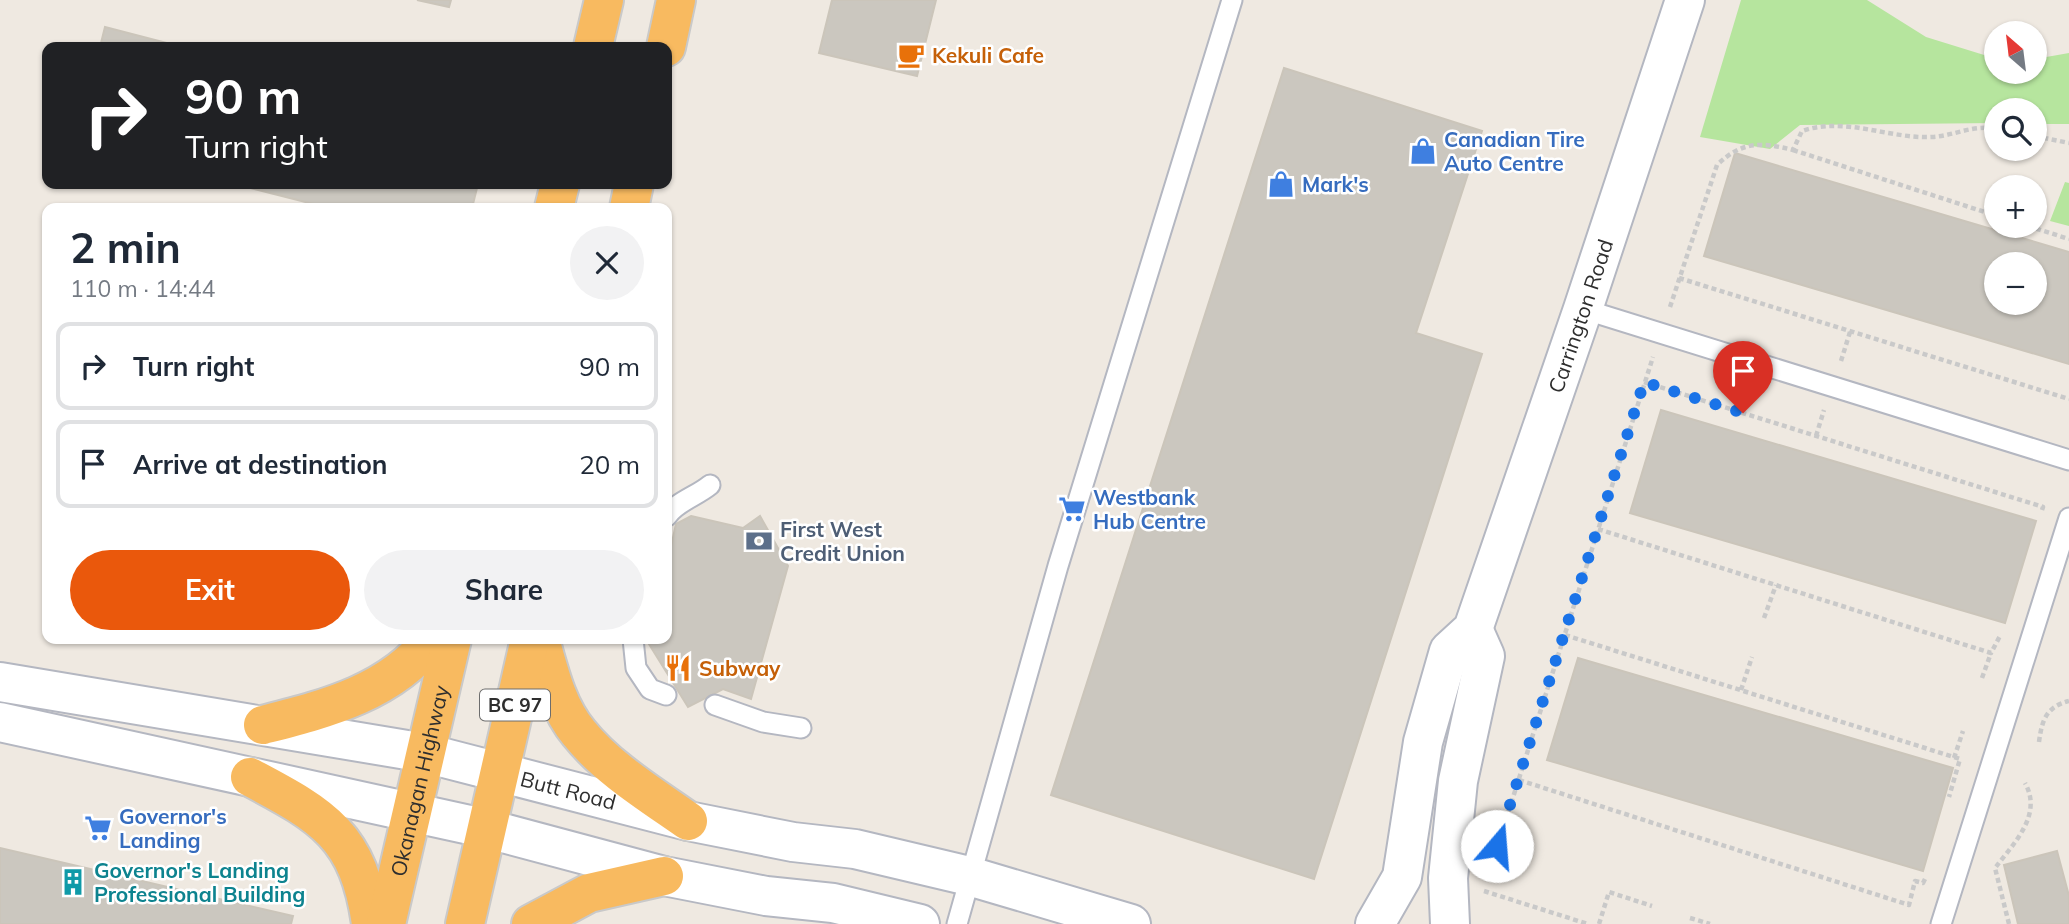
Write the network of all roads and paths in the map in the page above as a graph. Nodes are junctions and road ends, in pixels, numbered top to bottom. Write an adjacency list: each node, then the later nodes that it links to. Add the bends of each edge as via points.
1 (604, 0): 5 (highway)
2 (676, 0): 6 (highway)
3 (1232, 0): 65 (lane, via 1058,566)
4 (1685, 0): 16 (street, Carrington Road)
5 (594, 42)
6 (667, 42)
7 (1984, 129): 10 (path, via 1918,137 1820,125 1802,131)
8 (2047, 138): 9 (path)
9 (2069, 143)
10 (1793, 150): 11 (path); 14 (path, via 1764,143 1730,153 1717,165)
11 (1984, 212)
12 (2047, 232): 13 (path)
13 (2069, 239)
14 (1679, 278): 15 (path); 17 (path)
15 (1670, 307)
16 (1583, 309): 24 (lane); 33 (street, Carrington Road)
17 (1850, 332): 19 (path); 21 (path)
18 (1654, 352): 20 (path)
19 (1839, 365)
20 (1644, 382): 23 (path); 29 (path)
21 (2069, 399)
22 (1827, 404): 23 (path)
23 (1816, 436): 28 (path, via 2043,508)
24 (2069, 460)
25 (710, 485): 26 (lane)
26 (672, 508)
27 (2069, 518): 83 (lane)
28 (2039, 520)
29 (1598, 529): 30 (path); 34 (path)
30 (1776, 585): 31 (path); 40 (path)
31 (1764, 618)
32 (2007, 623): 40 (path)
33 (1473, 629): 78 (street, Carrington Road, via 1449,651 1423,743 1402,877); 79 (street, via 1485,656 1458,781 1448,878)
34 (1564, 635): 44 (path); 57 (path)
35 (427, 644): 49 (highway, via 386,681 334,707)
36 (451, 644): 53 (highway, Okanagan Highway)
37 (529, 644): 55 (highway, BC 97)
38 (541, 644): 61 (highway, via 553,686 578,733 625,776)
39 (634, 644): 45 (lane, via 636,668 650,690)
40 (1991, 653): 42 (path)
41 (1752, 657): 44 (path)
42 (1982, 678)
43 (0, 682): 49 (street, Butt Road)
44 (1741, 691): 54 (path)
45 (666, 695)
46 (2069, 701): 52 (path, via 2055,705 2042,720)
47 (715, 705): 50 (lane)
48 (0, 722): 56 (street)
49 (263, 725): 53 (street, Butt Road)
50 (801, 729)
51 (1963, 731): 54 (path)
52 (2039, 742)
53 (425, 752): 55 (street, Butt Road); 60 (highway, Okanagan Highway)
54 (1954, 758): 59 (path, via 1960,759)
55 (501, 771): 61 (street, Butt Road); 62 (highway, BC 97)
56 (250, 777): 60 (street); 71 (highway, via 306,807 343,839 366,889)
57 (1519, 780): 63 (path, via 1909,905 1915,881 1923,883); 67 (path)
58 (2025, 783): 84 (path, via 2032,794 2029,823 1995,868)
59 (1945, 809)
60 (411, 812): 62 (street); 72 (highway, Okanagan Highway)
61 (688, 821): 65 (street, Butt Road, via 855,849)
62 (488, 829): 64 (street); 73 (highway, BC 97)
63 (1927, 871)
64 (664, 876): 69 (street, via 766,896 833,903); 74 (highway, via 589,893)
65 (970, 876): 76 (lane); 77 (street, Butt Road)
66 (1472, 888): 67 (path)
67 (1483, 890): 80 (path)
68 (1652, 906): 81 (path, via 1609,892)
69 (871, 918): 75 (street)
70 (1690, 918): 82 (path)
71 (371, 924)
72 (386, 924)
73 (465, 924)
74 (531, 924)
75 (920, 924)
76 (957, 924)
77 (1131, 924)
78 (1375, 924)
79 (1450, 924)
80 (1588, 924)
81 (1599, 924)
82 (1710, 924)
83 (1941, 924)
84 (2009, 924)

